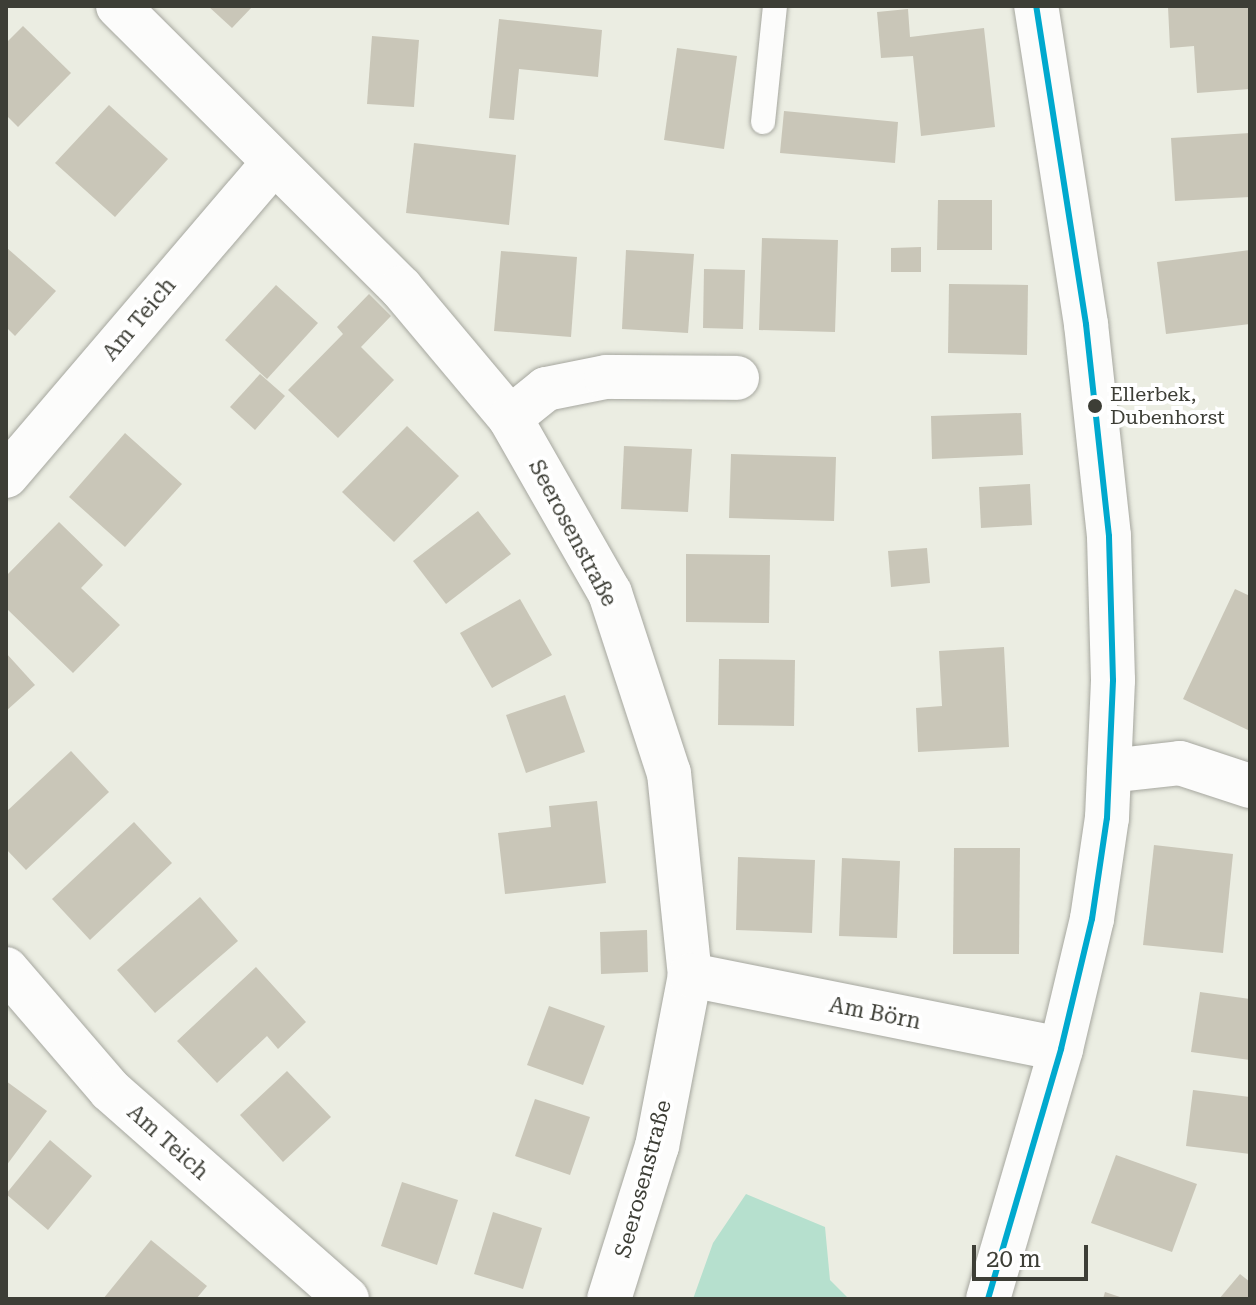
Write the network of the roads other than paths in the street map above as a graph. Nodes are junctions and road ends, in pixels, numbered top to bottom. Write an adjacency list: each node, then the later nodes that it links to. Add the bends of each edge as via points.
1 (118, 6): 5 (street, Seerosenstraße)
2 (775, 6): 4 (lane)
3 (1036, 6): 9 (street, via 1086,324 1109,536)
4 (763, 122)
5 (273, 163): 7 (street, Seerosenstraße, via 401,288); 8 (street, Am Teich)
6 (737, 378): 7 (street, via 606,377 546,389)
7 (510, 418): 12 (street, Seerosenstraße, via 610,593 669,773)
8 (6, 476)
9 (1109, 771): 10 (street, via 1180,763); 13 (street, via 1092,919)
10 (1250, 786)
11 (6, 969): 14 (street, Am Teich, via 110,1090)
12 (690, 975): 13 (street, Am Börn); 15 (street, Seerosenstraße, via 657,1146)
13 (1061, 1049): 16 (street)
14 (347, 1299)
15 (609, 1299)
16 (988, 1299)

